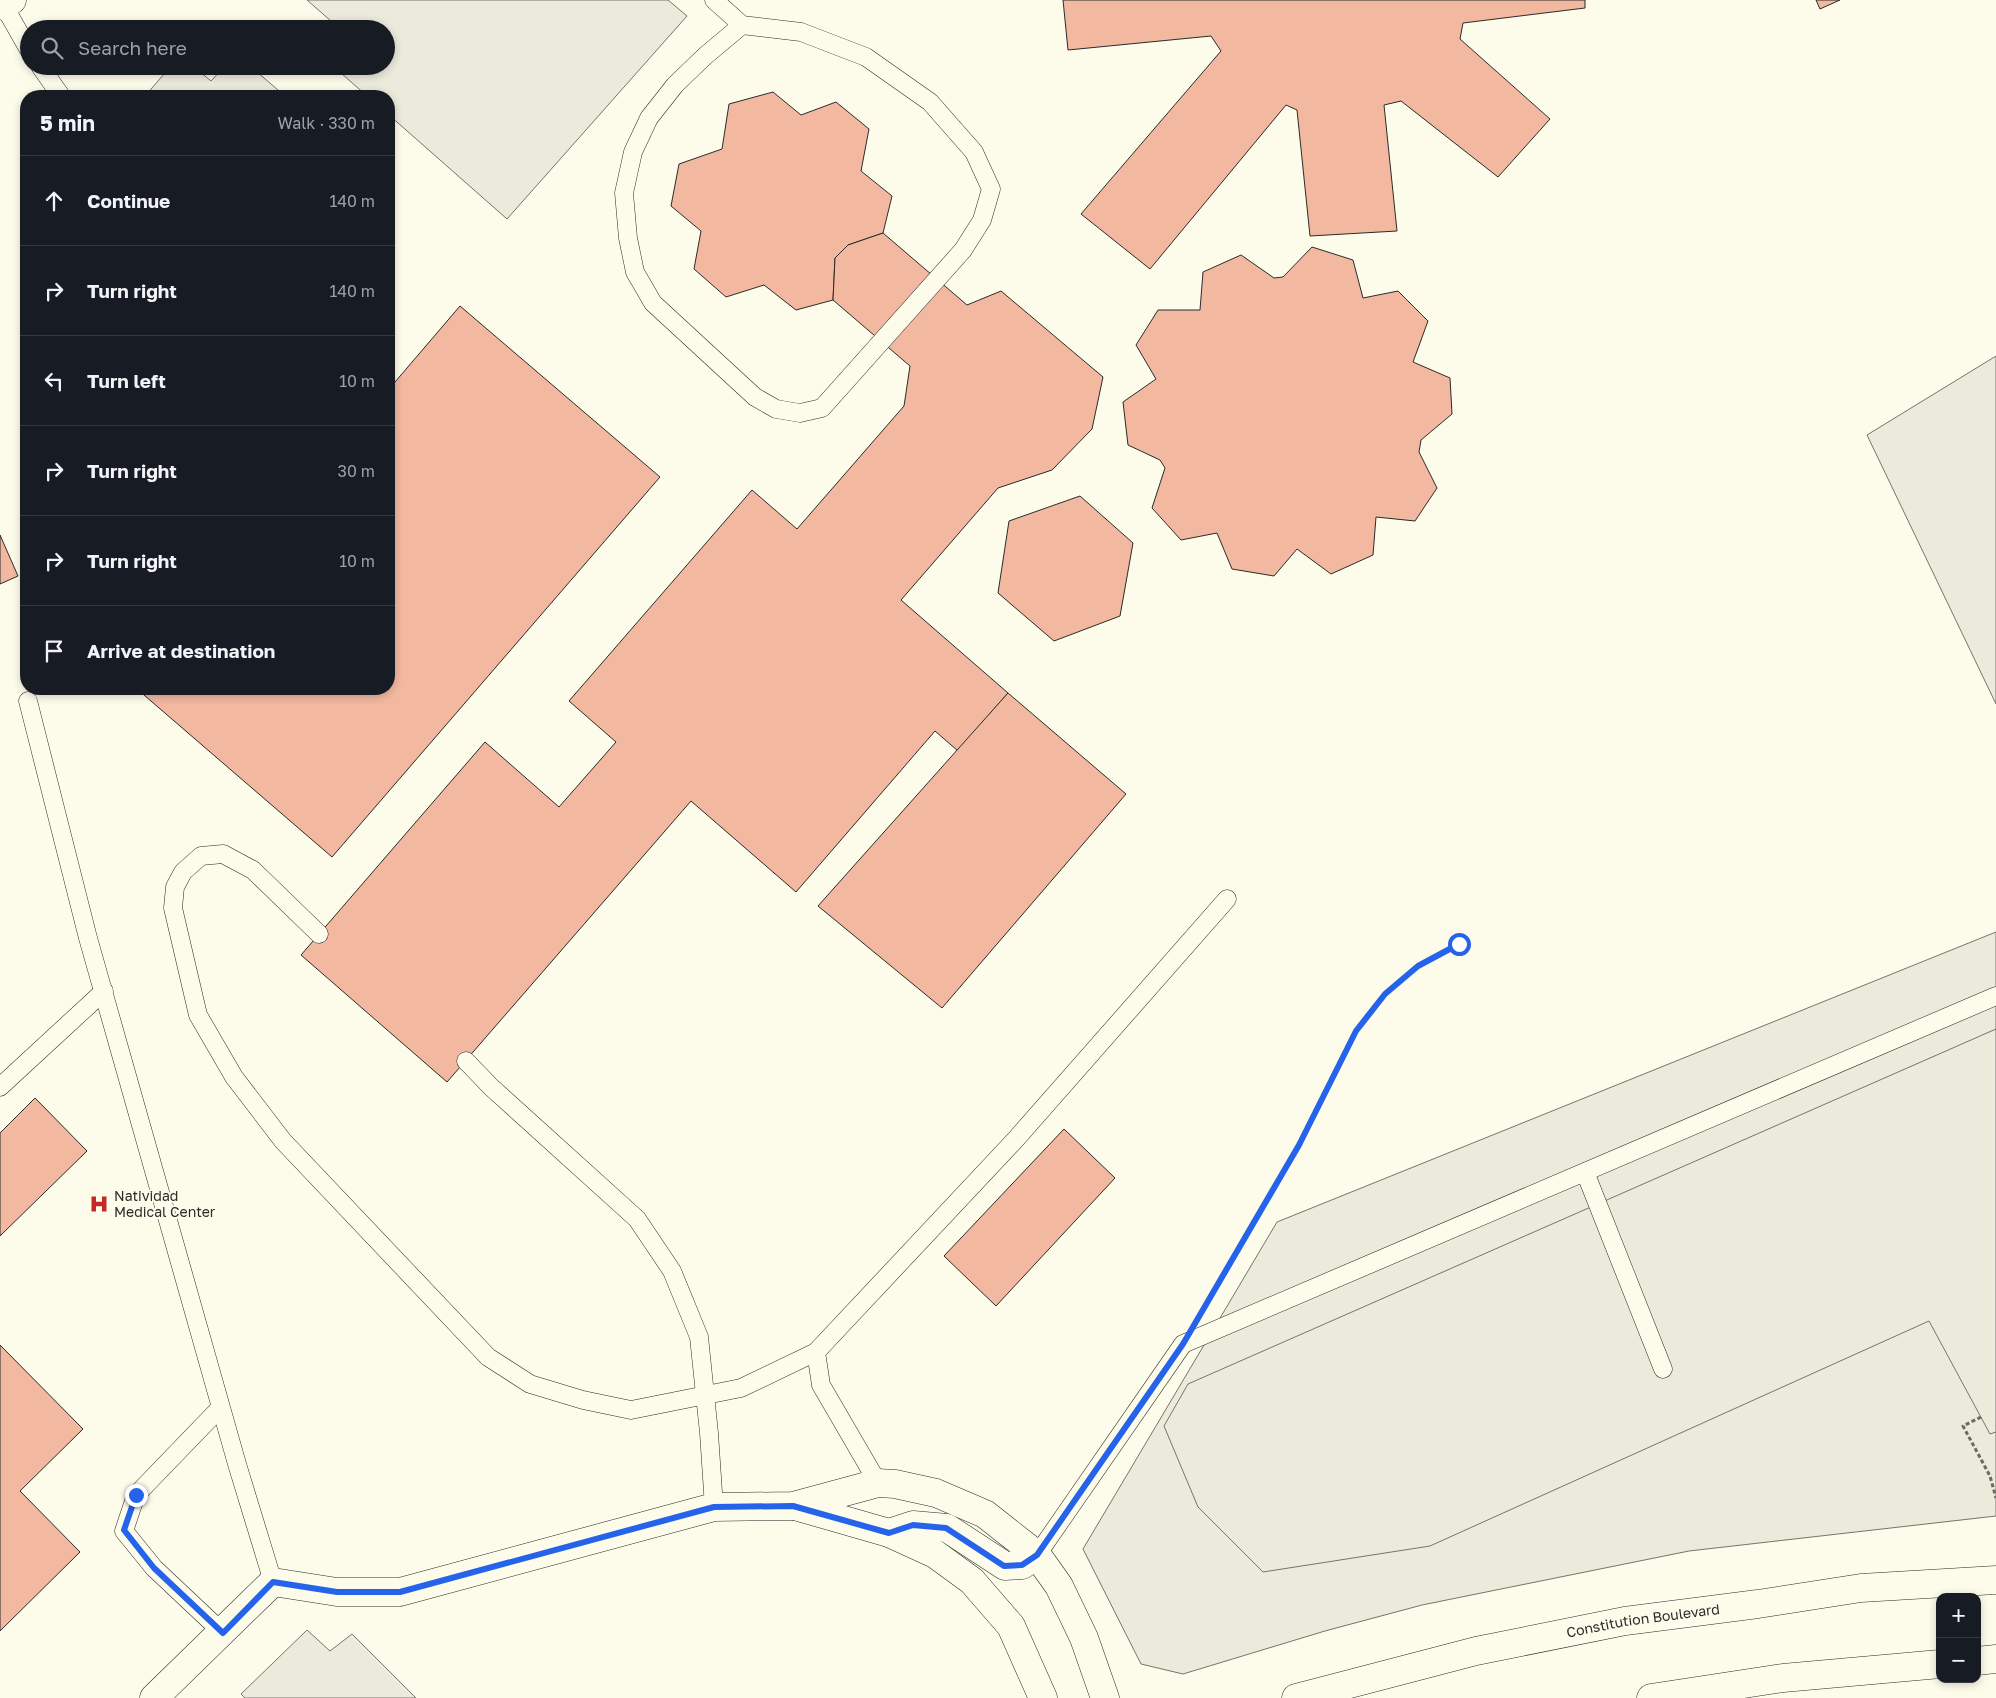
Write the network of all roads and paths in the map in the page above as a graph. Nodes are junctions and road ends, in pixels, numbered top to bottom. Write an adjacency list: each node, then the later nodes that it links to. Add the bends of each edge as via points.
1 (714, 0): 3 (lane)
2 (5, 3): 4 (lane)
3 (742, 25): 3 (lane, via 801,32 866,57 930,102 974,152 990,189 982,220 963,250 822,408 800,413 776,409 755,397 653,303 635,272 628,238 624,193 632,152 650,118 676,85)
4 (20, 32)
5 (46, 75): 6 (lane)
6 (57, 90)
7 (28, 701): 11 (lane)
8 (1227, 898): 17 (lane, via 1016,1140)
9 (319, 934): 19 (lane, via 253,870 222,854 201,856 183,872 175,887 174,908 198,1015 234,1077 283,1141 488,1357 530,1384 630,1410)
10 (1459, 944): 16 (path, via 1418,966 1385,994 1356,1031 1299,1145)
11 (104, 991): 14 (lane); 20 (lane)
12 (1996, 996): 15 (lane)
13 (466, 1061): 19 (lane, via 637,1218 672,1271 699,1337)
14 (0, 1086)
15 (1585, 1172): 16 (lane); 18 (lane)
16 (1183, 1344): 27 (lane)
17 (816, 1352): 19 (lane, via 741,1388); 22 (lane, via 821,1386)
18 (1663, 1369)
19 (705, 1396): 25 (lane)
20 (220, 1408): 29 (lane); 30 (lane, via 136,1495 124,1530 154,1568)
21 (1981, 1417): 23 (path, via 1963,1426 1990,1476)
22 (878, 1483): 24 (street); 27 (street, via 936,1493 985,1514)
23 (1996, 1498)
24 (793, 1506): 25 (street); 26 (street)
25 (714, 1507): 29 (street, via 400,1592 337,1592)
26 (889, 1533): 27 (street, via 913,1525 946,1528 1004,1566 1022,1565); 35 (street, via 935,1554 972,1580 1011,1626)
27 (1037, 1555): 36 (street, via 1059,1586 1080,1630)
28 (1996, 1580): 37 (street, Constitution Boulevard, via 1861,1588 1624,1621 1476,1651)
29 (273, 1582): 30 (street)
30 (223, 1633): 34 (street)
31 (1996, 1659): 32 (street)
32 (1981, 1661)
33 (1936, 1664): 38 (street, via 1783,1678)
34 (154, 1698)
35 (1043, 1698)
36 (1105, 1698)
37 (1296, 1698)
38 (1651, 1698)

